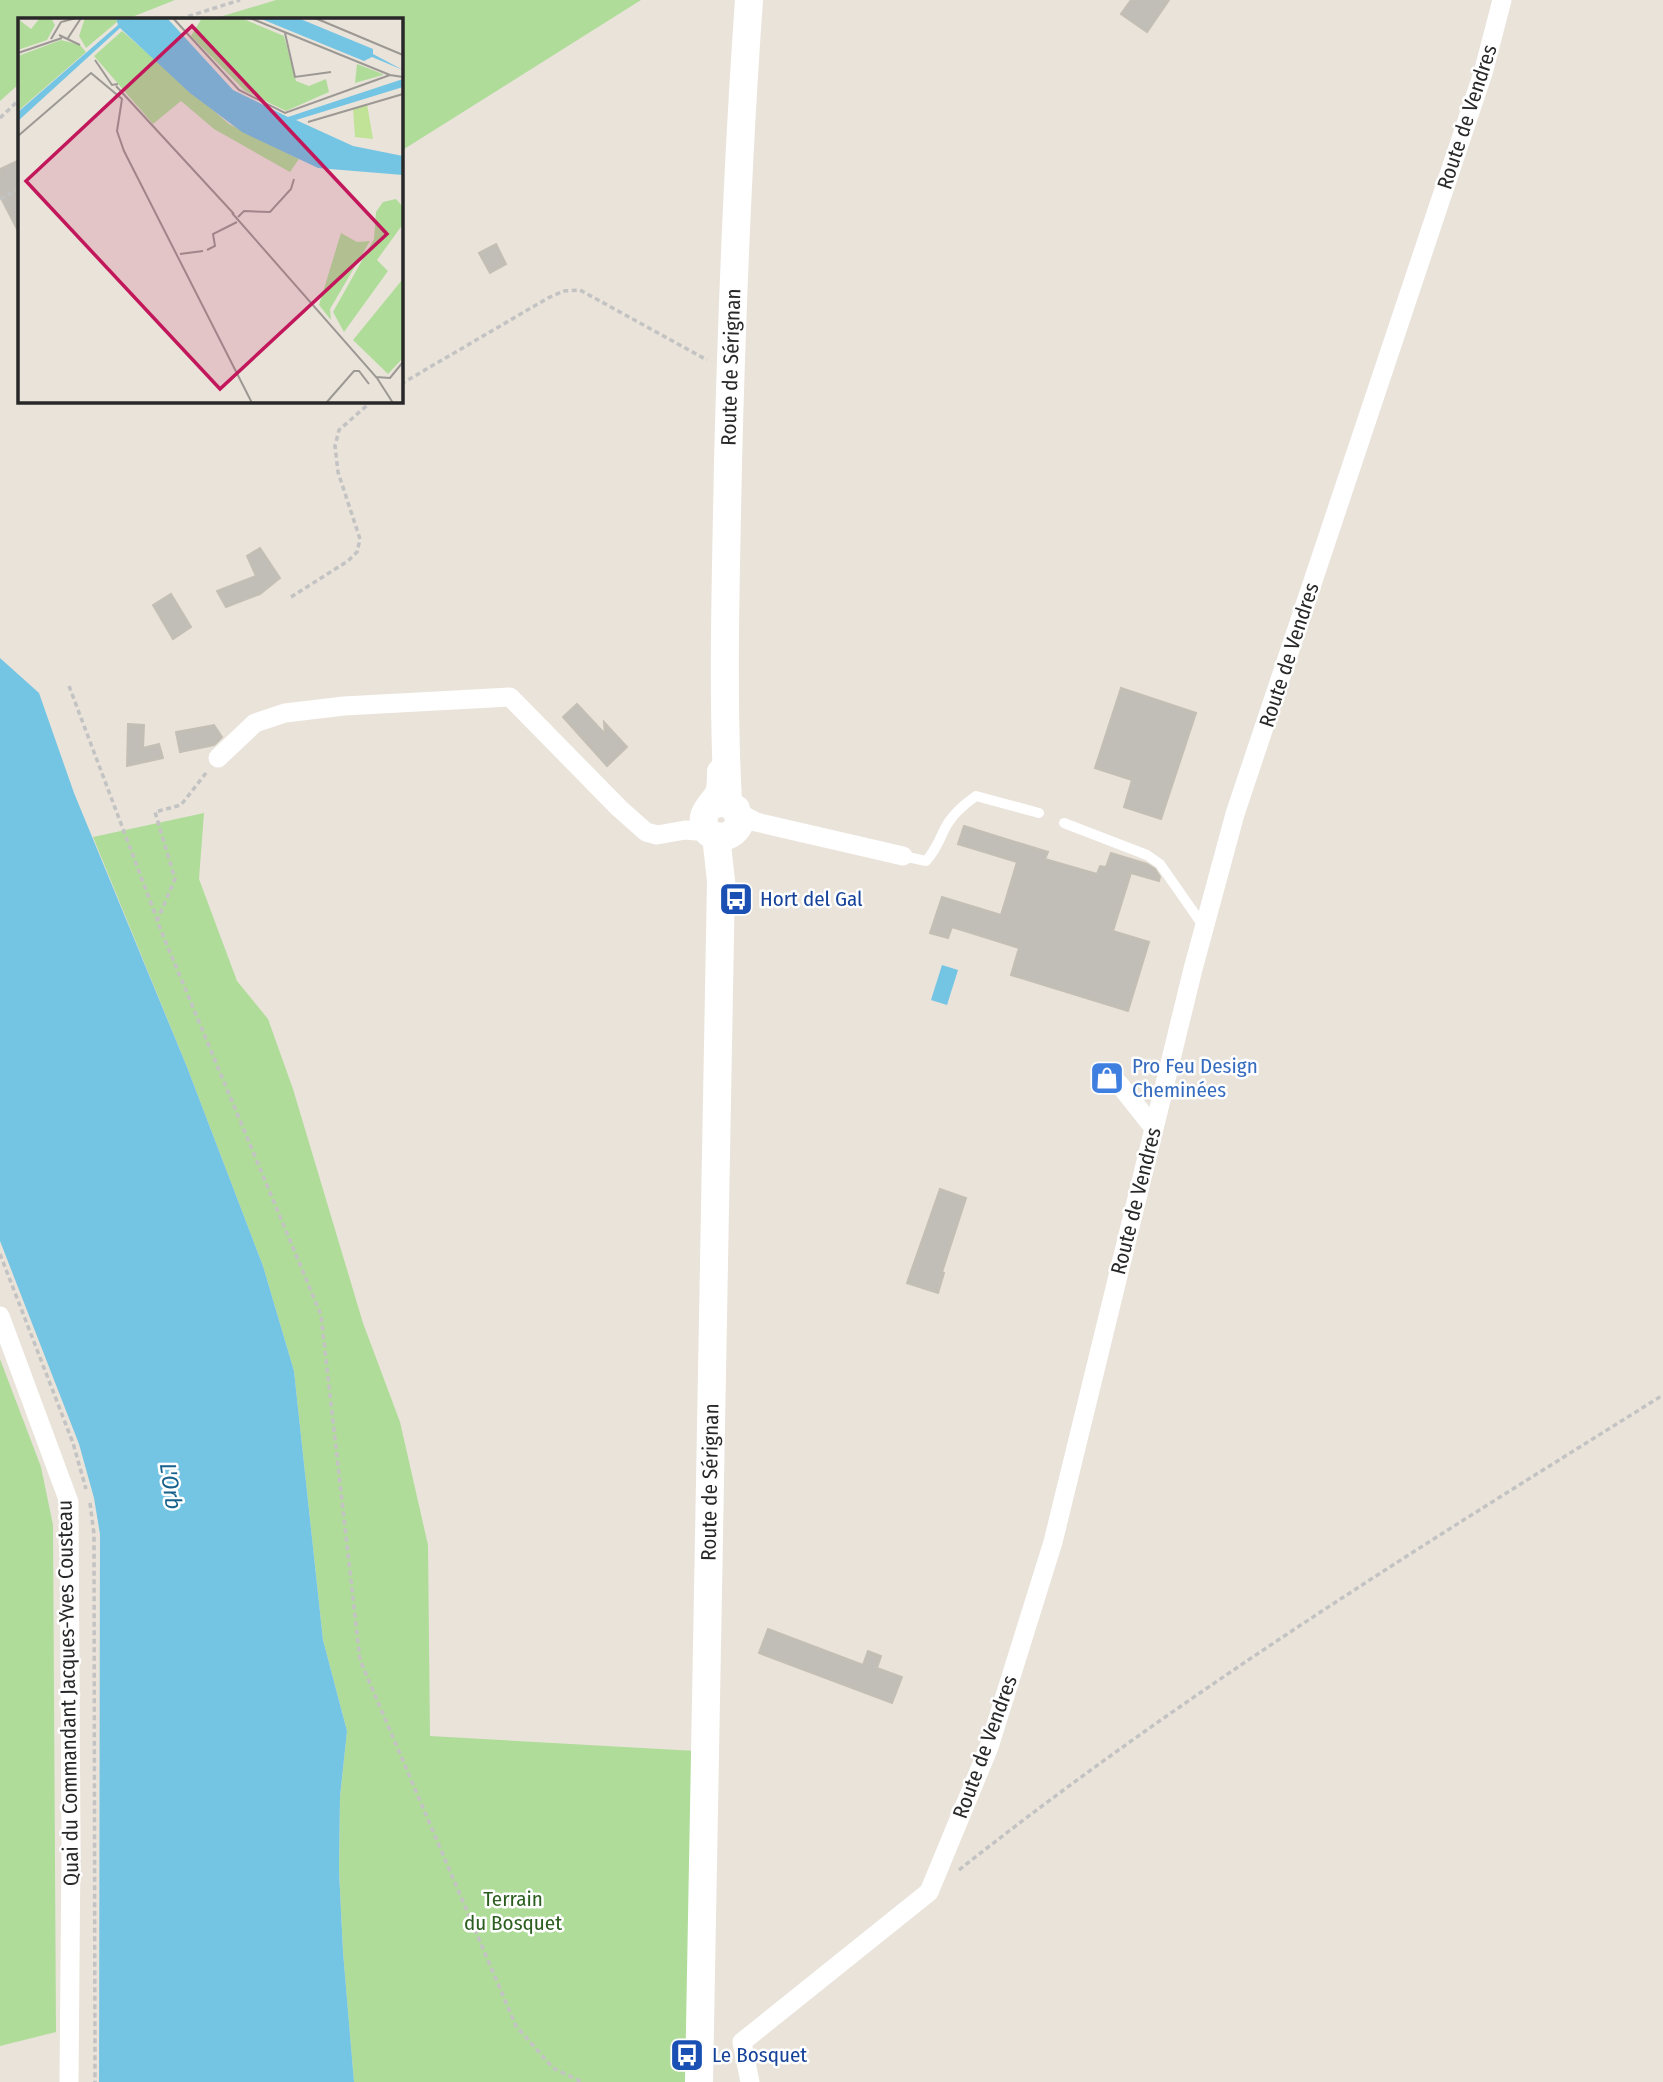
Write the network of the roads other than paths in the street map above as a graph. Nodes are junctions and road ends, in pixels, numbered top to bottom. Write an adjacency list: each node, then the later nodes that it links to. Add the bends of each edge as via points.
1 (749, 0): 5 (main road, Route de Sérignan, via 731,373)
2 (1502, 0): 8 (street, Route de Vendres, via 1483,73 1235,814)
3 (218, 758): 5 (street, via 255,723 285,713 510,696 646,832 657,835)
4 (1039, 813): 7 (lane, via 976,796 947,823 937,849 926,862)
5 (721, 822): 7 (street); 13 (main road, Route de Sérignan)
6 (1064, 823): 8 (lane, via 1160,864)
7 (903, 856)
8 (1205, 928): 10 (street, Route de Vendres)
9 (1119, 1084): 10 (street)
10 (1154, 1128): 14 (street, Route de Vendres, via 1054,1542 989,1747 929,1892 742,2042)
11 (0, 1316): 12 (street, Quai du Commandant Jacques-Yves Cousteau, via 69,1502)
12 (69, 2082)
13 (699, 2082)
14 (750, 2082)

